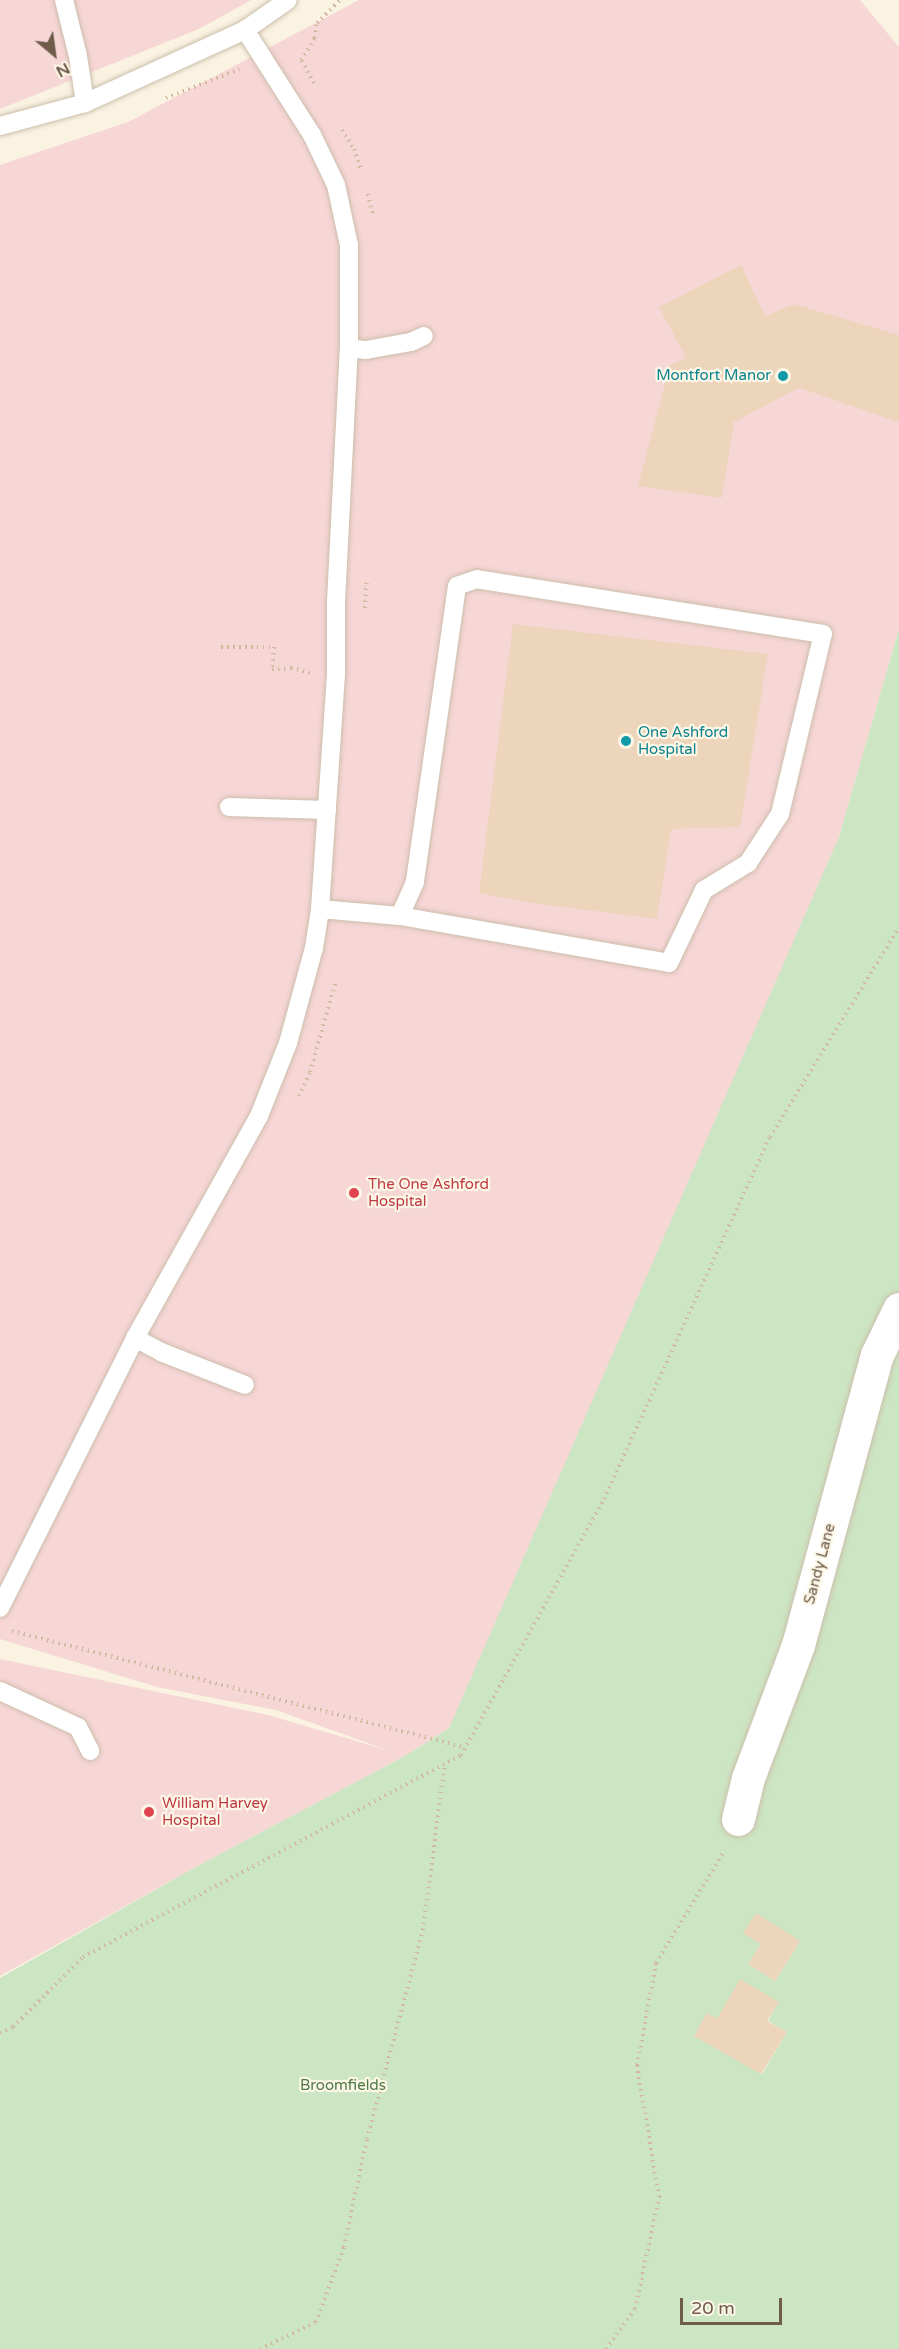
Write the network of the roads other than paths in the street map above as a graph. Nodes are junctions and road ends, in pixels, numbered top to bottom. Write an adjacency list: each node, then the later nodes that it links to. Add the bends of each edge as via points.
1 (64, 0): 4 (lane)
2 (288, 0): 3 (lane)
3 (245, 30): 4 (lane); 7 (lane, via 312,135 336,185 349,245)
4 (85, 103): 5 (lane)
5 (0, 126)
6 (424, 336): 7 (lane, via 366,350)
7 (349, 348): 9 (lane)
8 (229, 807): 9 (lane)
9 (327, 810): 10 (lane)
10 (320, 909): 11 (lane); 13 (lane, via 314,948 288,1043 259,1116)
11 (400, 916): 11 (lane, via 415,882 457,586 477,579 823,634 780,814 748,863 704,890 669,963)
12 (899, 1309): 18 (street, Sandy Lane, via 877,1355 798,1645 748,1778)
13 (135, 1338): 14 (lane); 15 (lane)
14 (245, 1385)
15 (0, 1608)
16 (0, 1691): 17 (lane, via 78,1727)
17 (90, 1751)
18 (738, 1819)

